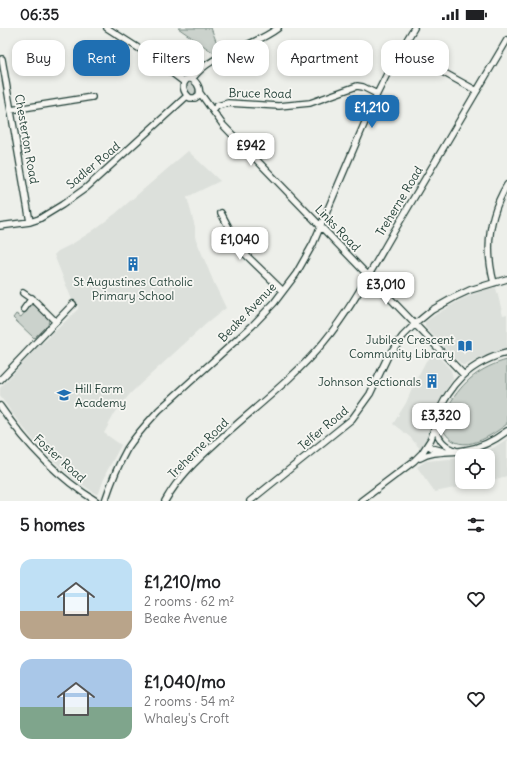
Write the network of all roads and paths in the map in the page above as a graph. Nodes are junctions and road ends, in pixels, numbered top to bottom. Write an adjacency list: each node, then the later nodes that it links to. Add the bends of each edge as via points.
1 (107, 28): 10 (street)
2 (278, 28): 9 (street, via 205,64)
3 (414, 28): 4 (street, Beake Avenue)
4 (406, 40)
5 (507, 40): 11 (street, Treherne Road)
6 (2, 59): 16 (street, Chesterton Road)
7 (449, 75): 11 (street)
8 (386, 76): 13 (street, Beake Avenue)
9 (192, 79): 10 (street); 12 (street)
10 (184, 82): 14 (street)
11 (477, 91): 23 (street, Treherne Road)
12 (200, 94): 14 (street, via 191,99); 17 (street, Links Road)
13 (377, 94): 17 (street, Bruce Road, via 357,86 326,98 294,105 228,103 217,106); 22 (street, Beake Avenue)
14 (187, 96): 20 (street, Sadler Road, via 86,188 39,219)
15 (92, 97): 16 (street)
16 (11, 110): 20 (street, Chesterton Road)
17 (213, 111): 22 (street, Links Road, via 223,125)
18 (507, 185): 25 (street, via 490,229 489,252)
19 (221, 213): 26 (street, via 246,255)
20 (30, 222): 21 (street, Sadler Road)
21 (0, 226)
22 (320, 226): 23 (street, Links Road); 26 (street, Beake Avenue, via 308,254)
23 (368, 275): 32 (street, Links Road); 47 (street, Treherne Road, via 343,316 307,362 190,467 175,484)
24 (507, 278): 25 (street, Telfer Road)
25 (494, 282): 32 (street, Telfer Road, via 455,297 432,310)
26 (283, 291): 46 (street, Beake Avenue, via 252,326 146,423 128,448)
27 (23, 292): 28 (street)
28 (32, 298): 30 (street); 31 (street)
29 (73, 304): 31 (street)
30 (24, 309)
31 (56, 322): 35 (street)
32 (415, 324): 34 (street, Links Road); 48 (street, Telfer Road, via 387,356 370,394 352,419)
33 (507, 353): 34 (street, via 483,362)
34 (464, 375): 37 (street, via 444,401)
35 (0, 380)
36 (0, 406): 45 (street, Foster Road, via 22,437 43,460)
37 (436, 422): 39 (street); 41 (street, via 442,443)
38 (507, 431): 40 (street, via 478,447)
39 (428, 445): 42 (street); 44 (street)
40 (468, 449)
41 (455, 450)
42 (447, 451): 43 (street); 44 (street)
43 (455, 451)
44 (414, 460): 49 (street)
45 (96, 501)
46 (105, 501)
47 (165, 501)
48 (250, 501)
49 (361, 501)

